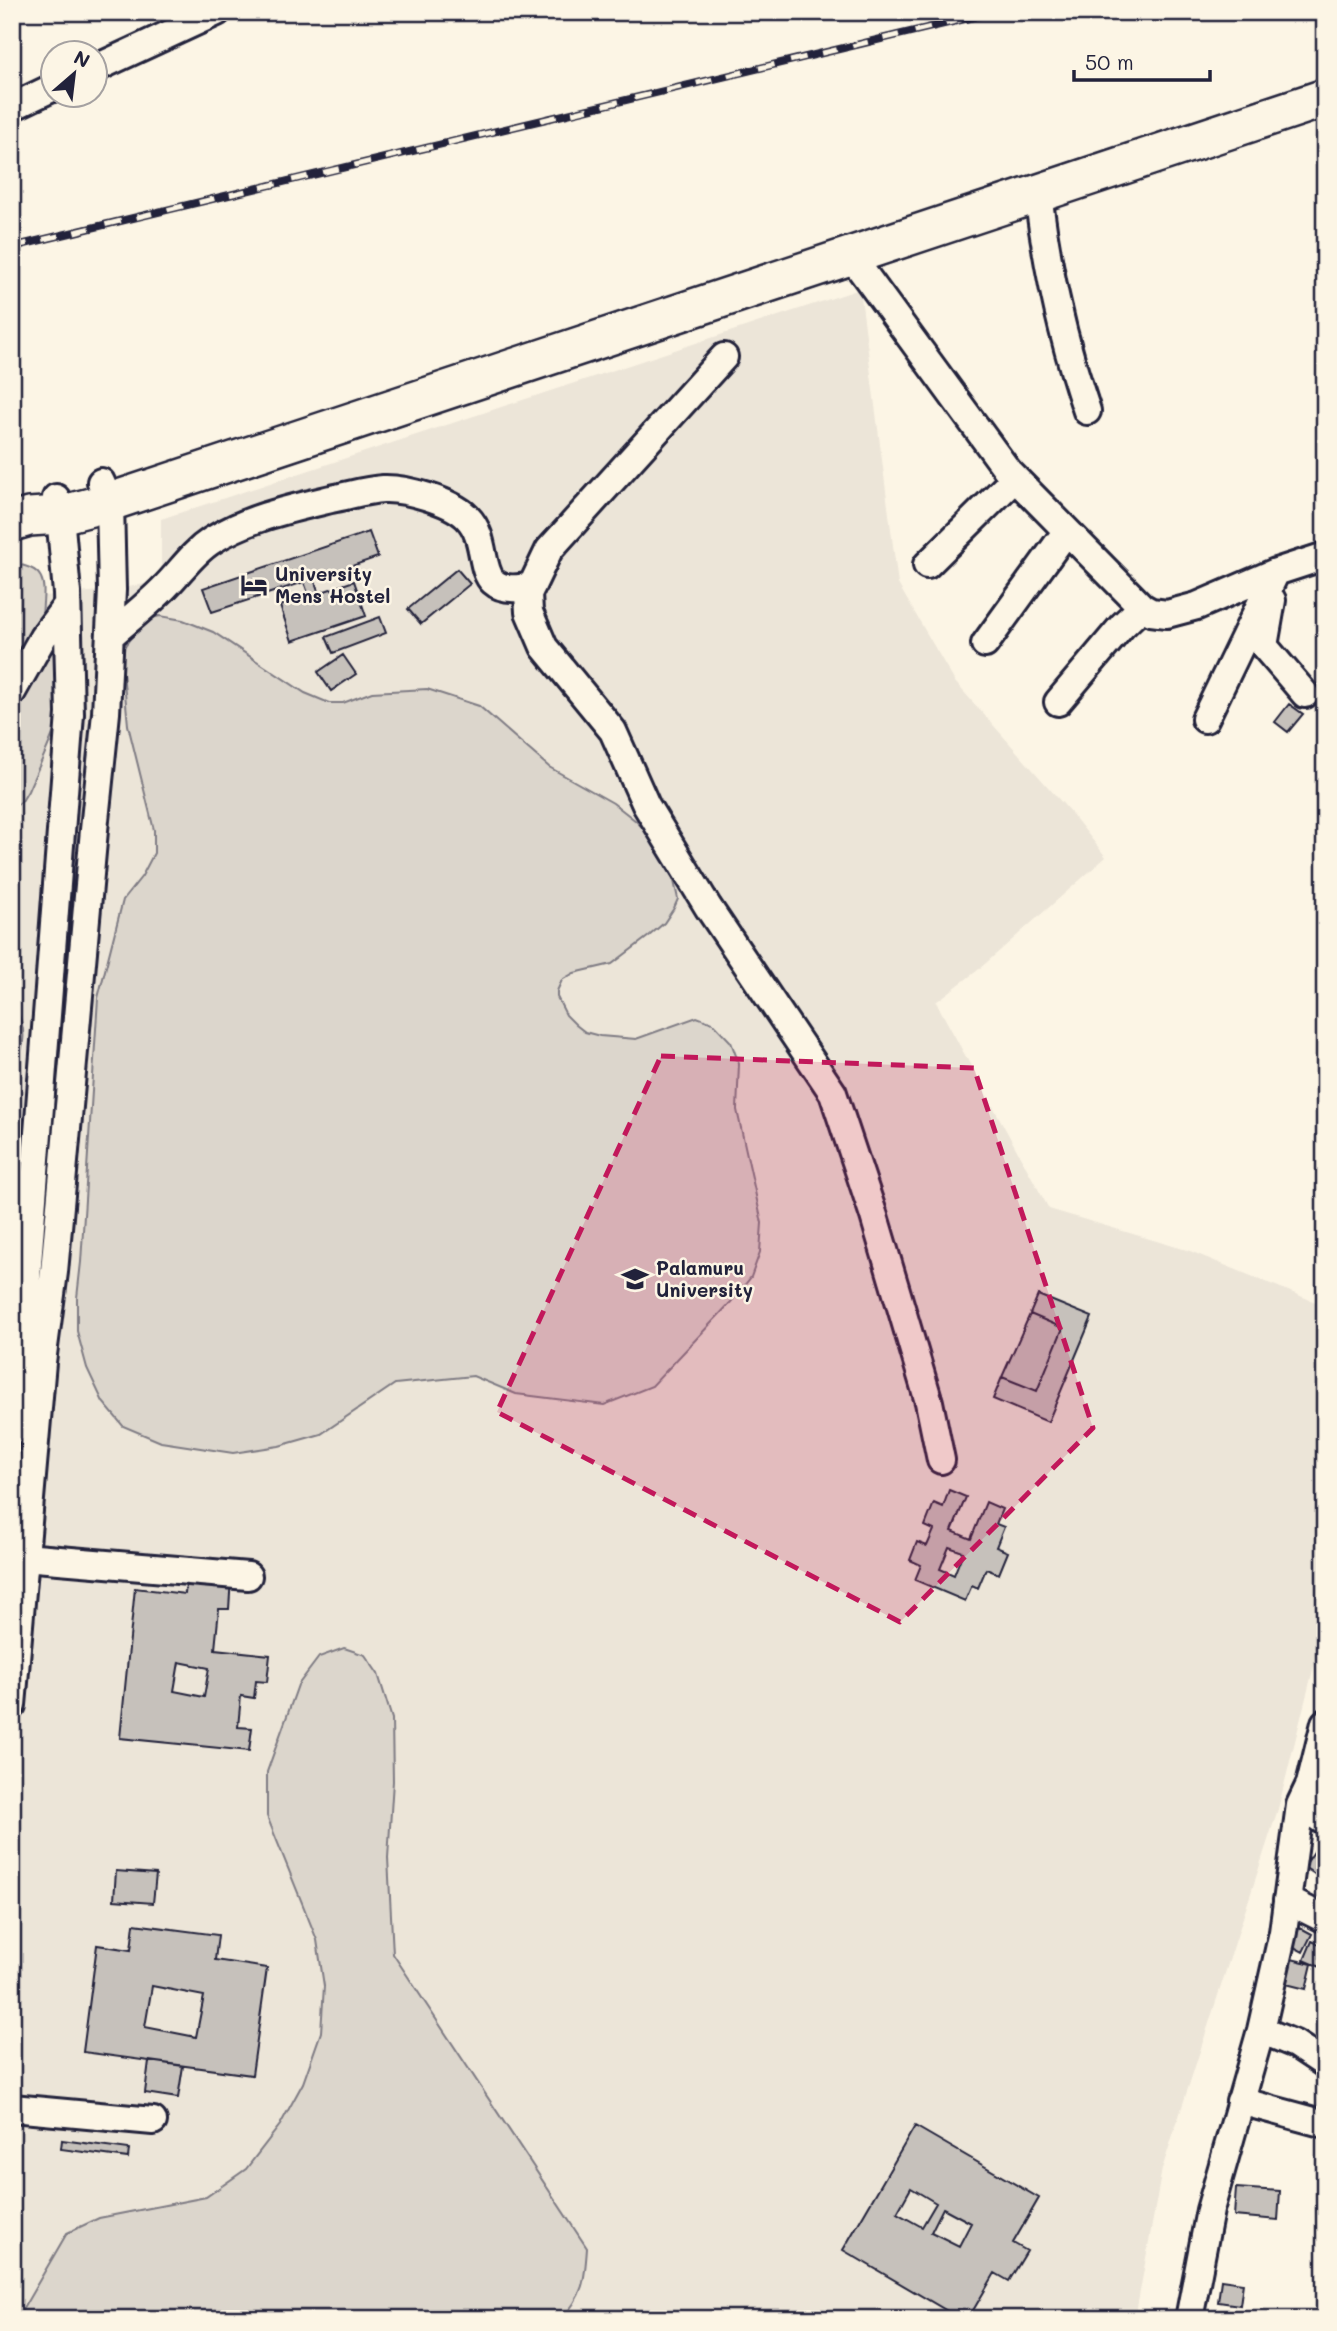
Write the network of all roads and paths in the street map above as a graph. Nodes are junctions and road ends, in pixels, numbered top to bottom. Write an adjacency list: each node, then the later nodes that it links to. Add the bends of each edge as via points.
1 (217, 12): 2 (street)
2 (108, 63)
3 (1325, 72): 12 (highway, via 766,259)
4 (38, 95): 6 (street)
5 (1325, 97): 7 (highway)
6 (12, 107)
7 (1038, 194): 8 (highway); 10 (street, via 1046,254)
8 (851, 256): 11 (street); 12 (highway)
9 (723, 357): 18 (street, via 549,550)
10 (1087, 411)
11 (1015, 478): 14 (street); 16 (street)
12 (106, 492): 13 (highway); 21 (street)
13 (39, 513): 19 (street, via 67,593)
14 (1066, 532): 20 (street); 22 (street)
15 (1325, 556): 17 (street)
16 (927, 565)
17 (1276, 572): 20 (street, via 1167,614); 24 (street, via 1264,646); 26 (street)
18 (532, 586): 21 (street, via 517,589 490,580 476,531 467,517 450,506 401,490 369,491 271,513 229,531 189,559 163,590); 30 (street, via 529,612 544,647 613,731 646,805 833,1093 914,1349)
19 (66, 606): 23 (street); 27 (street, via 70,714)
20 (1142, 607): 25 (street)
21 (110, 636): 28 (street)
22 (985, 644)
23 (12, 692)
24 (1306, 694)
25 (1058, 702)
26 (1205, 719)
27 (60, 827): 28 (street); 29 (street)
28 (94, 830): 31 (street, via 54,1272)
29 (12, 1431)
30 (941, 1460)
31 (19, 1557): 32 (street); 33 (street)
32 (248, 1576)
33 (12, 1705)
34 (1323, 1732): 35 (street)
35 (1300, 1805): 36 (street); 37 (street)
36 (1325, 1822)
37 (1287, 1900): 38 (street); 39 (street)
38 (1325, 1919)
39 (1261, 2030): 40 (street, via 1295,2044); 41 (street)
40 (1325, 2064)
41 (1240, 2101): 44 (street); 45 (street, via 1210,2210)
42 (12, 2108): 43 (street)
43 (153, 2121)
44 (1325, 2124)
45 (1189, 2319)

